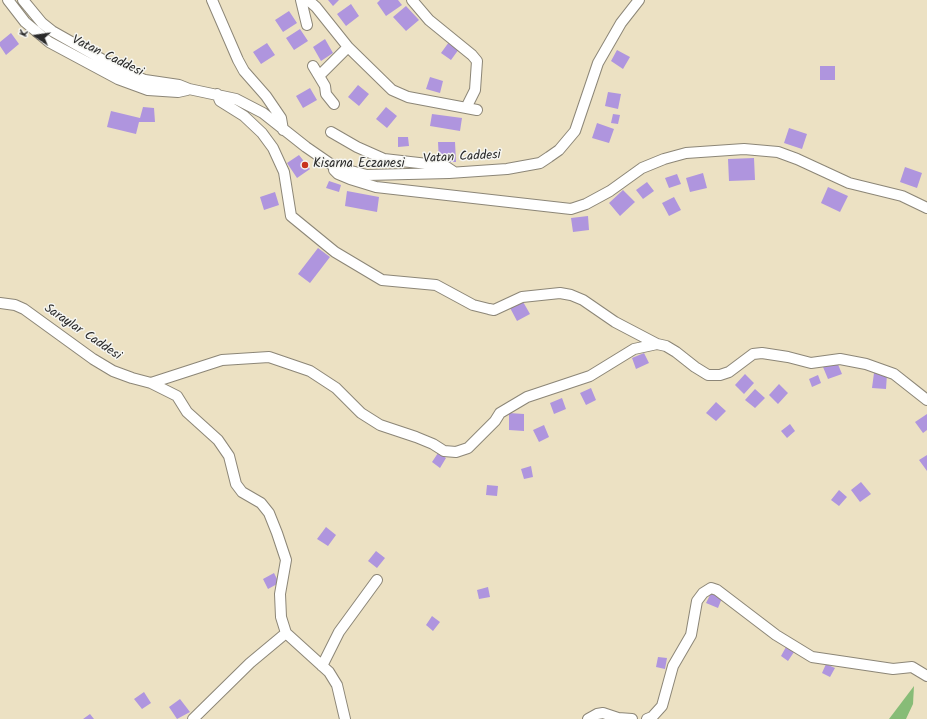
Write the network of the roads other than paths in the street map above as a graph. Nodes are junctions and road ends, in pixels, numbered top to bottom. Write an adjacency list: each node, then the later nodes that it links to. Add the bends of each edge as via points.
1 (8, 0): 12 (street, Vatan Caddesi, via 25,22 49,42 118,79 148,90 178,92)
2 (23, 0): 12 (street, Vatan Caddesi, via 52,31 121,70 145,80)
3 (212, 0): 17 (street, via 238,60 282,118)
4 (302, 0): 8 (street)
5 (308, 0): 9 (street)
6 (412, 0): 15 (street, via 429,20 472,54 477,61 475,90)
7 (639, 0): 20 (street, Vatan Caddesi, via 621,23 598,63 575,131 559,150 540,163 526,167)
8 (306, 25)
9 (348, 47): 11 (street); 15 (street, via 399,95)
10 (313, 66): 11 (street)
11 (319, 76): 14 (street, via 326,94)
12 (189, 89): 13 (street, Vatan Caddesi)
13 (217, 94): 17 (street, Vatan Caddesi, via 250,105); 23 (street, via 220,101 244,116 262,133 273,148 284,172 291,216 335,252 376,277 396,282 436,285 473,305 489,310 522,297 560,293 571,295)
14 (334, 104)
15 (466, 108): 16 (street)
16 (477, 110)
17 (283, 130): 19 (street, Vatan Caddesi)
18 (331, 132): 20 (street, via 384,159 445,166)
19 (324, 160): 20 (street, Vatan Caddesi, via 335,167 367,175); 21 (street, via 338,174 376,187 571,209 586,204 610,191 642,168 664,159 686,153 744,149 778,152 849,183 902,196)
20 (456, 173)
21 (927, 208)
22 (0, 302): 24 (street, Saraylar Caddesi, via 24,309 92,359 113,371)
23 (657, 344): 24 (street, via 634,349 590,376 521,400 500,413 468,448 456,452 444,451 416,436 380,425 361,413 336,388 310,371 269,357 222,360); 25 (street, via 676,352 708,375 720,376 753,354 762,353 811,363 840,359 866,364 894,374)
24 (151, 383): 27 (street, Saraylar Caddesi, via 178,396 187,412 218,440 229,456 236,484 242,492 261,503 269,513 286,560 280,594 281,617)
25 (927, 400)
26 (377, 580): 28 (street, via 339,632)
27 (286, 633): 28 (street); 30 (street, via 250,663)
28 (322, 666): 31 (street, via 337,685)
29 (927, 676): 34 (street, via 912,667 893,670 812,657 776,635 711,588 697,601 691,635 673,666 662,706 652,717)
30 (193, 719)
31 (345, 719)
32 (588, 719): 33 (street, via 603,713)
33 (632, 719)
34 (646, 719)

